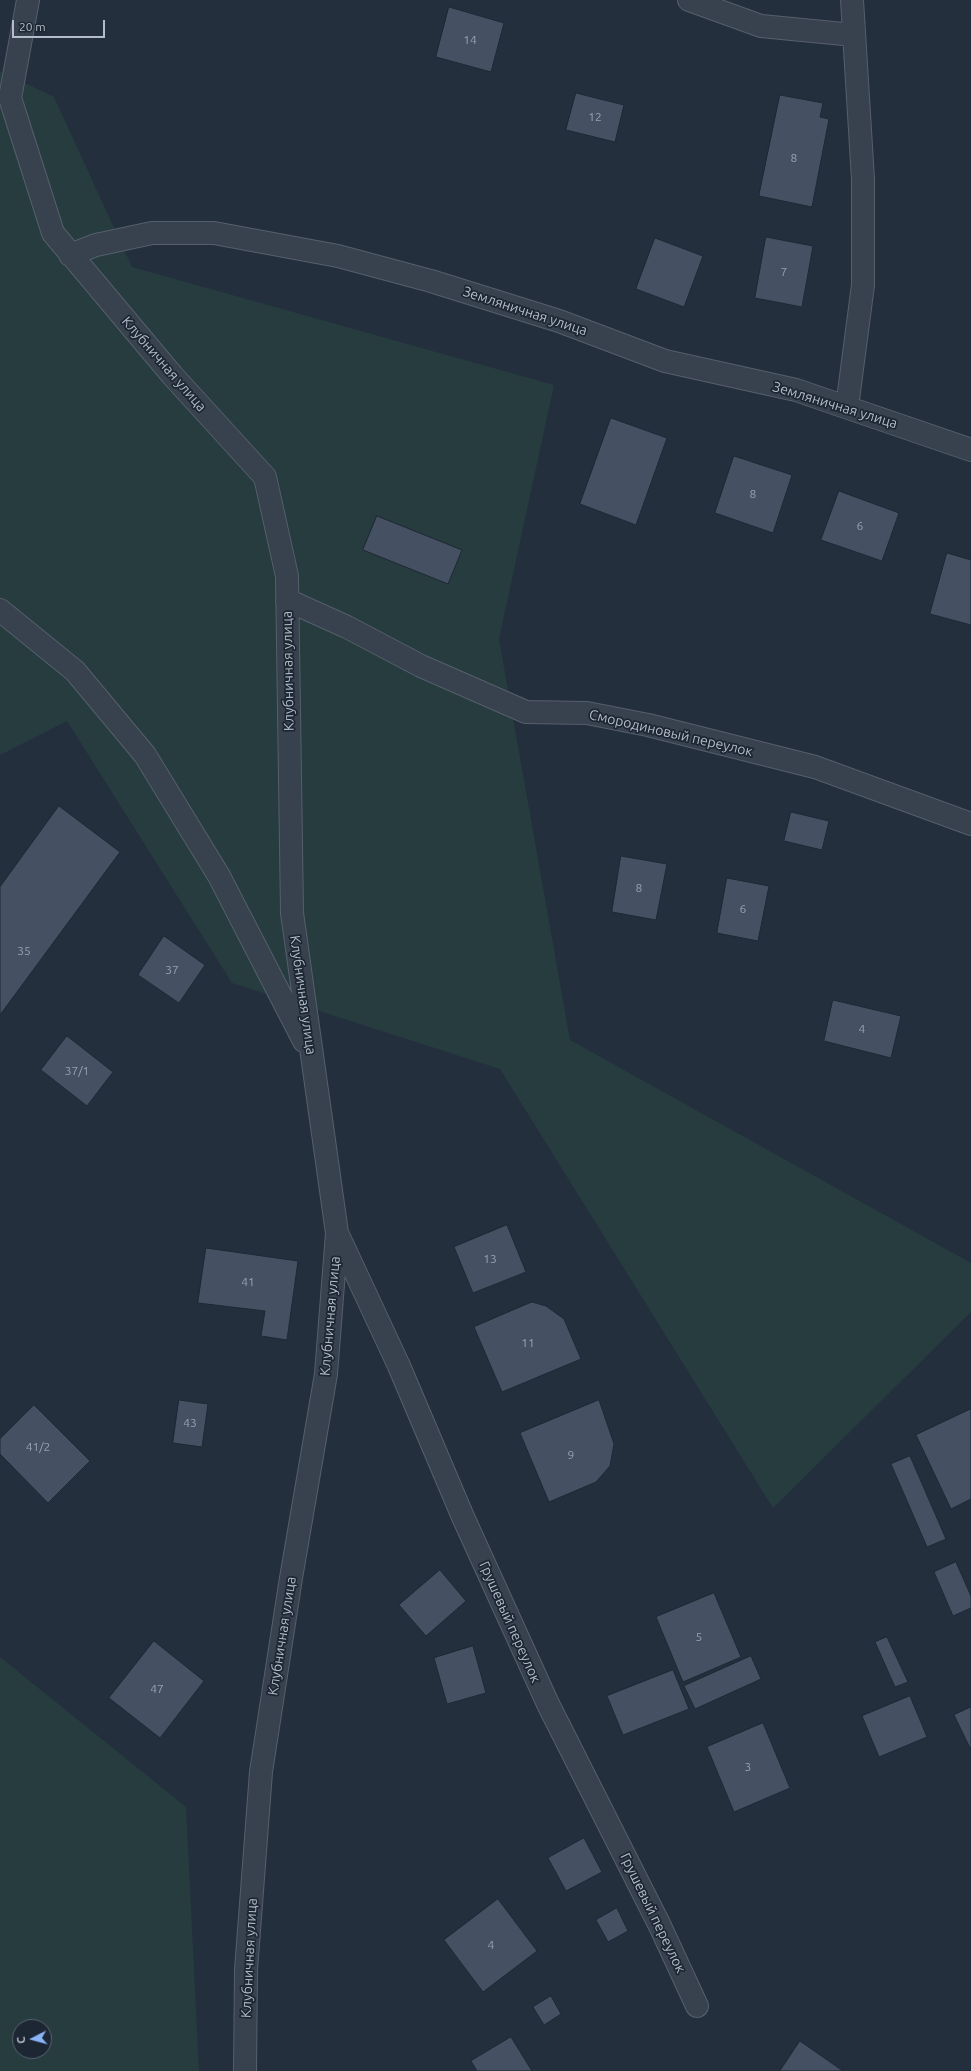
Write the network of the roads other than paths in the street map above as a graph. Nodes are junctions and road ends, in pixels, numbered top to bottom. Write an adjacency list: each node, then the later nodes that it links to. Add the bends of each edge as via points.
1 (28, 0): 5 (street, Клубничная улица, via 10,98 53,234)
2 (689, 0): 4 (street, via 761,26)
3 (852, 0): 4 (street)
4 (854, 35): 6 (street, via 863,179 862,285)
5 (70, 255): 6 (street, Земляничная улица, via 96,245 152,234 214,233 338,256 431,281 559,321 665,361 796,390); 8 (street, Клубничная улица, via 172,375 265,477 287,576)
6 (847, 407): 7 (street, Земляничная улица)
7 (971, 450)
8 (287, 600): 10 (street, Смородиновый переулок, via 347,627 421,666 526,712 587,712 815,767); 11 (street, Клубничная улица, via 292,913)
9 (0, 610): 11 (street, via 75,672 145,755 219,876)
10 (971, 824)
11 (311, 1056): 12 (street, Клубничная улица)
12 (337, 1233): 13 (street, Грушевый переулок, via 399,1366 463,1518 548,1704 657,1919); 14 (street, Клубничная улица, via 326,1374 261,1772 246,1970)
13 (697, 2006)
14 (245, 2071)

